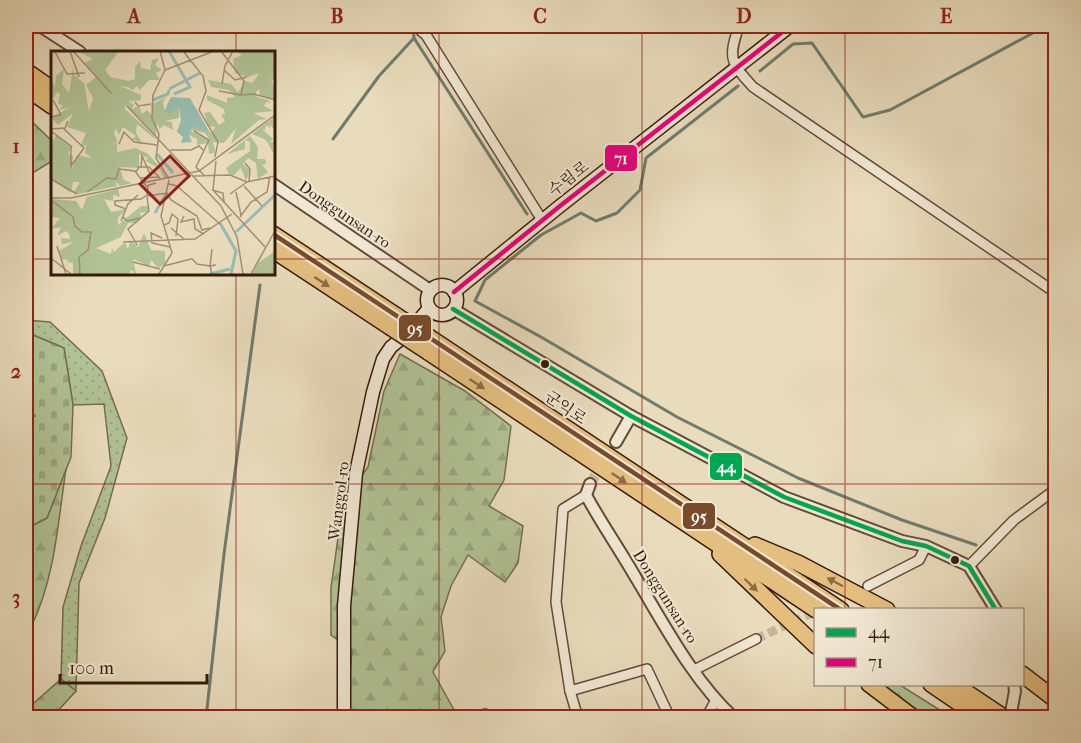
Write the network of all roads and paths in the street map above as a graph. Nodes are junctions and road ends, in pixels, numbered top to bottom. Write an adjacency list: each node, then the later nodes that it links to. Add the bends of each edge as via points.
1 (40, 26): 5 (street)
2 (420, 26): 12 (street)
3 (739, 26): 6 (street, via 731,48)
4 (790, 26): 6 (main road, 수림로)
5 (78, 51)
6 (735, 67): 12 (main road, 수림로); 17 (street, via 753,87)
7 (26, 71): 9 (highway)
8 (26, 88): 10 (highway)
9 (51, 88)
10 (51, 104)
11 (274, 185): 15 (street, Donggunsan-ro)
12 (542, 220): 16 (main road, 수림로)
13 (274, 235): 20 (highway)
14 (274, 251): 20 (highway, one-way to 20)
15 (430, 290): 16 (main road, via 442,285); 18 (main road)
16 (454, 292): 19 (main road)
17 (1056, 293)
18 (429, 308): 19 (main road, via 441,315); 48 (main road, Wanggol-ro, via 383,359 358,462 344,606)
19 (453, 309): 22 (street)
20 (394, 322): 21 (highway, bridge)
21 (432, 346): 27 (highway, 군익로); 28 (highway, one-way to 28)
22 (631, 416): 23 (street); 29 (street, via 784,497 902,541)
23 (616, 442)
24 (590, 484): 26 (street)
25 (1056, 489): 30 (street, via 1014,520)
26 (586, 495): 38 (street, Donggunsan-ro); 44 (street, via 563,509 556,602)
27 (718, 529): 33 (highway, 군익로); 34 (highway, one-way to 27, via 798,563)
28 (694, 530): 32 (highway); 37 (highway, one-way to 37)
29 (926, 546): 30 (street); 31 (street, via 919,561)
30 (969, 566): 35 (street)
31 (867, 586)
32 (814, 608)
33 (839, 608)
34 (885, 608)
35 (995, 608)
36 (756, 639): 38 (street)
37 (814, 644)
38 (694, 669): 45 (street, Donggunsan-ro)
39 (1024, 675): 46 (highway)
40 (872, 686): 53 (highway)
41 (935, 686): 47 (highway)
42 (957, 686): 47 (highway)
43 (1014, 686): 54 (street)
44 (570, 691): 49 (street); 50 (street, via 648,669)
45 (716, 700): 51 (street); 52 (street, Donggunsan-ro)
46 (1056, 700)
47 (994, 715)
48 (344, 717)
49 (578, 717)
50 (670, 717)
51 (706, 717)
52 (734, 717)
53 (914, 717)
54 (1010, 717)

